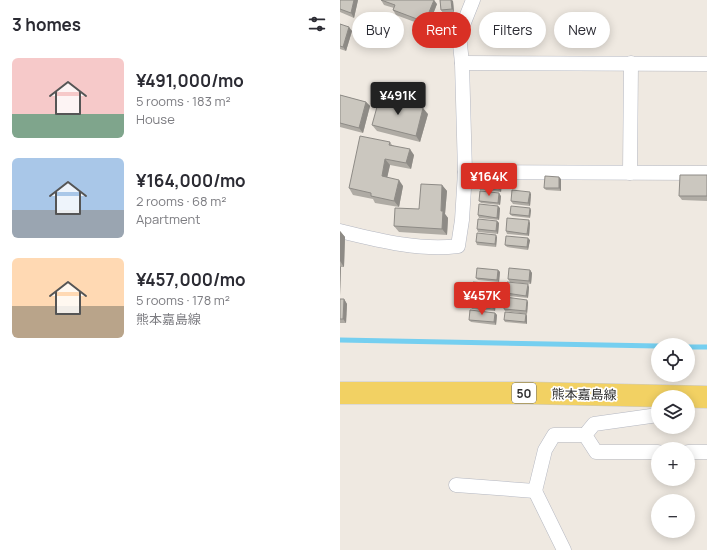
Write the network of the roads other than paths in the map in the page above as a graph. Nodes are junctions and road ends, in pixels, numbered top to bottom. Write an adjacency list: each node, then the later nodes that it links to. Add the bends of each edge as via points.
1 (473, 0): 2 (street, via 459,35)
2 (462, 63): 3 (street); 5 (street)
3 (631, 63): 4 (street); 6 (street)
4 (707, 64)
5 (465, 172): 6 (street); 8 (street, via 458,246 445,248 392,243)
6 (630, 173): 7 (street)
7 (707, 173)
8 (340, 231)
9 (340, 393): 10 (main road, 熊本嘉島線 / 50)
10 (651, 396)
11 (695, 397): 12 (main road, 熊本嘉島線 / 50)
12 (707, 397)
13 (651, 416): 14 (street, via 594,424)
14 (585, 435): 15 (street, via 596,452); 19 (street, via 554,435 545,450)
15 (651, 452)
16 (695, 452): 17 (street)
17 (707, 452)
18 (456, 484): 19 (street)
19 (535, 492): 20 (street)
20 (564, 550)

